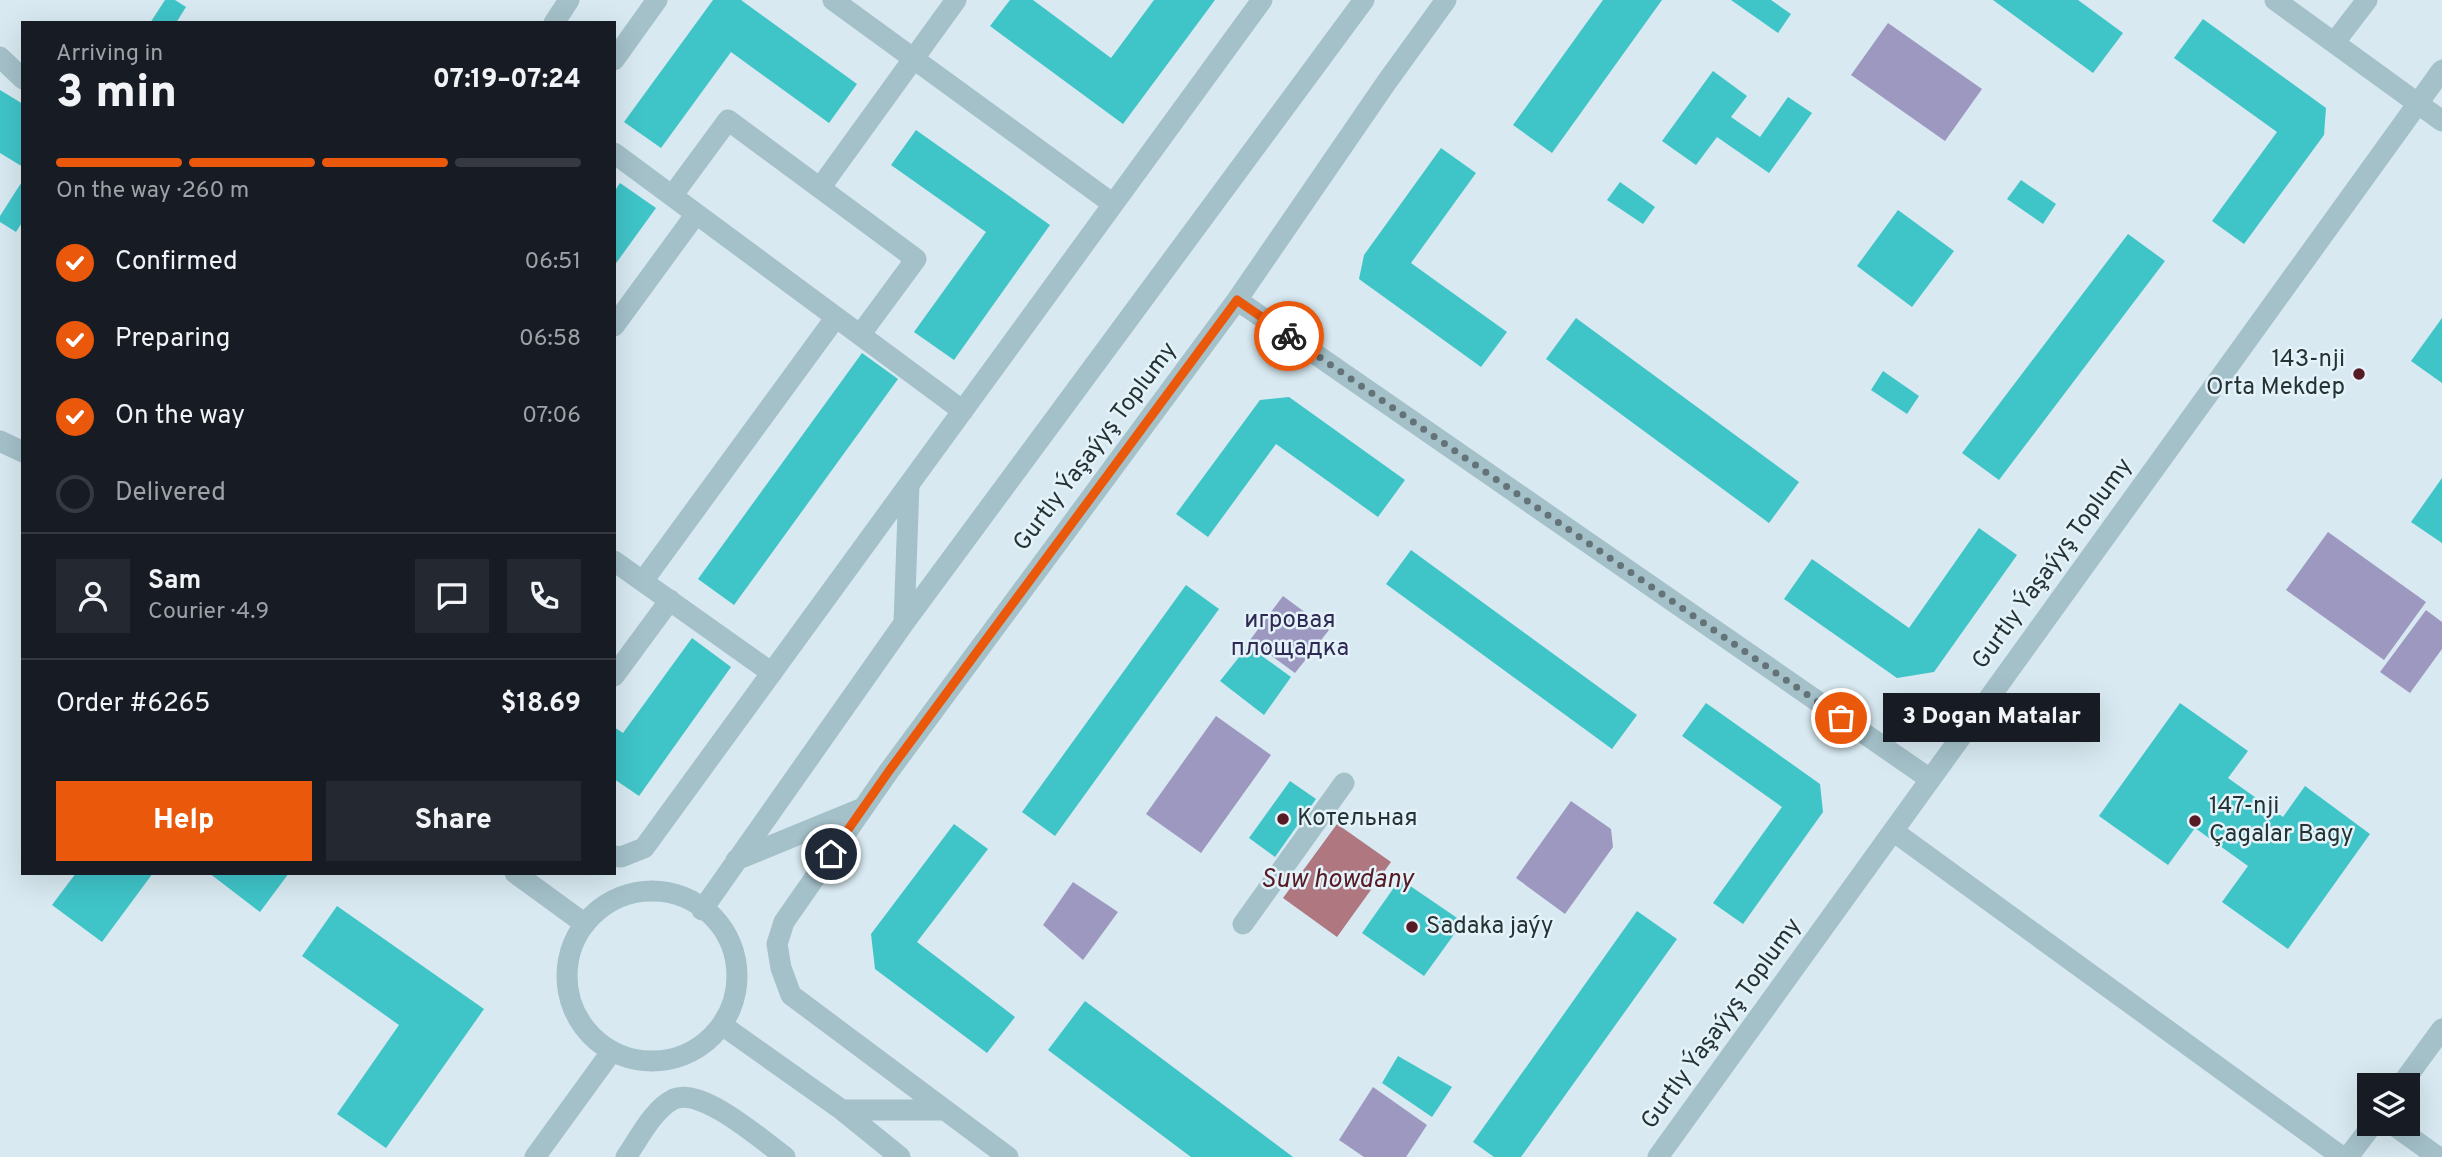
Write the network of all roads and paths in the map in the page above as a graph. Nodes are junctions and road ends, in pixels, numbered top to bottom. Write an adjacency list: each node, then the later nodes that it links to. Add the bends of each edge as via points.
1 (569, 0): 10 (street)
2 (657, 0): 13 (street)
3 (833, 0): 14 (street)
4 (957, 0): 14 (street)
5 (1262, 0): 22 (street)
6 (1364, 0): 35 (street, Gurtly Ýaşaýyş Toplumy)
7 (1446, 0): 24 (street, Gurtly Ýaşaýyş Toplumy)
8 (2275, 0): 11 (street)
9 (2367, 0): 11 (street)
10 (555, 21)
11 (2334, 43): 17 (street)
12 (0, 57): 16 (street)
13 (616, 57)
14 (914, 58): 20 (street); 22 (street)
15 (2442, 70): 17 (street, Gurtly Ýaşaýyş Toplumy)
16 (21, 77)
17 (2417, 103): 18 (street); 38 (street, Gurtly Ýaşaýyş Toplumy)
18 (2442, 121)
19 (616, 154): 21 (street)
20 (820, 188): 21 (street, via 728,120); 27 (street, via 916,259)
21 (672, 196): 23 (street)
22 (1114, 204): 28 (street)
23 (696, 215): 25 (street); 26 (street)
24 (1237, 300): 38 (street); 40 (street, Gurtly Ýaşaýyş Toplumy)
25 (836, 317): 27 (street); 33 (street)
26 (616, 323)
27 (860, 335): 28 (street)
28 (963, 411): 31 (street)
29 (0, 441): 30 (street)
30 (21, 451)
31 (909, 485): 35 (street); 37 (street)
32 (616, 562): 33 (street)
33 (643, 581): 34 (street)
34 (670, 600): 36 (street); 37 (street)
35 (904, 623): 43 (street, Gurtly Ýaşaýyş Toplumy)
36 (616, 673)
37 (772, 673): 42 (street, via 644,848)
38 (1930, 779): 41 (street, Gurtly Ýaşaýyş Toplumy)
39 (1344, 783): 47 (street)
40 (863, 808): 43 (street); 53 (street, Gurtly Ýaşaýyş Toplumy, via 784,922 777,944 781,968 791,995)
41 (1893, 831): 61 (street, Gurtly Ýaşaýyş Toplumy); 62 (street)
42 (616, 856)
43 (736, 860): 45 (street, Gurtly Ýaşaýyş Toplumy)
44 (519, 875): 46 (street)
45 (702, 910): 46 (street, via 677,895 643,892 611,902); 48 (street, via 727,936 737,965 735,997)
46 (585, 924): 50 (street, via 570,953 571,1001 587,1030)
47 (1242, 924)
48 (722, 1025): 50 (street, via 700,1046 672,1059 641,1060); 52 (street)
49 (2442, 1029): 51 (street)
50 (612, 1051): 56 (street)
51 (2410, 1073)
52 (842, 1110): 53 (street); 59 (street)
53 (943, 1110): 60 (street)
54 (2364, 1136): 63 (street)
55 (2409, 1136): 64 (street)
56 (535, 1157)
57 (626, 1157): 58 (street, via 659,1111 674,1099 692,1096)
58 (785, 1157)
59 (900, 1157)
60 (1008, 1157)
61 (1658, 1157)
62 (2342, 1157)
63 (2348, 1157)
64 (2438, 1157)

